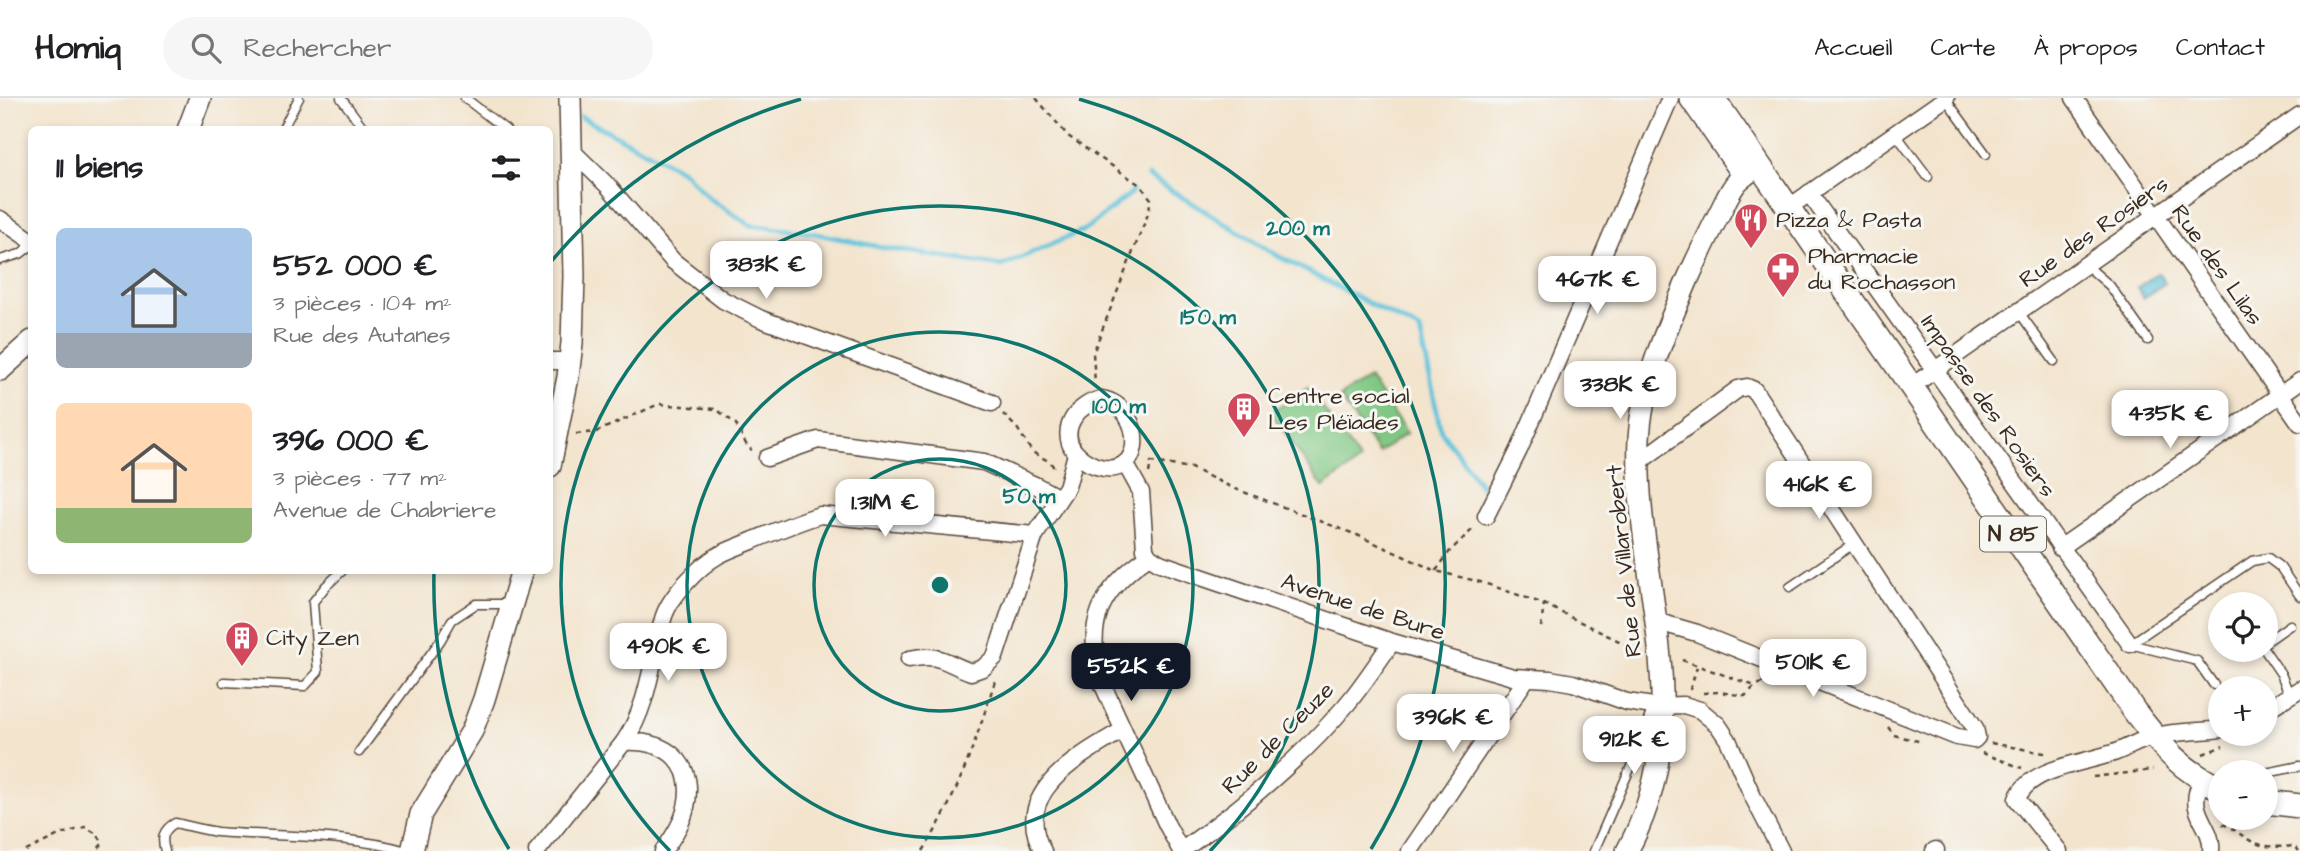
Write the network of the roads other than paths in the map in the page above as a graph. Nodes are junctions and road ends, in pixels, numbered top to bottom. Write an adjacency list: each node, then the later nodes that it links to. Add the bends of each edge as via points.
1 (200, 98): 12 (main road)
2 (299, 98): 13 (lane)
3 (341, 98): 14 (lane)
4 (465, 98): 15 (lane)
5 (570, 98): 17 (main road)
6 (1670, 98): 50 (street, via 1520,450)
7 (1690, 98): 19 (main road)
8 (1713, 98): 19 (main road, N 85)
9 (1946, 98): 16 (street); 18 (lane)
10 (2074, 98): 23 (street, Rue des Lilas)
11 (2300, 114): 23 (street, Rue des Rosiers)
12 (190, 126)
13 (284, 126)
14 (362, 126)
15 (501, 126)
16 (1895, 133): 20 (lane); 21 (street)
17 (572, 151): 34 (main road, via 574,276); 41 (street, via 673,261 723,300 761,319)
18 (1986, 154)
19 (1751, 171): 22 (main road, N 85); 46 (main road, Rue de Villarobert, via 1731,191 1698,254 1658,354 1645,394)
20 (1928, 177)
21 (1809, 193): 22 (street); 26 (street, Impasse des Rosiers)
22 (1788, 208): 28 (main road, N 85)
23 (2156, 217): 30 (street, Rue des Rosiers); 40 (street, Rue des Lilas)
24 (0, 219): 25 (street)
25 (28, 240)
26 (1846, 244): 28 (street); 37 (street, Impasse des Rosiers)
27 (28, 247): 29 (lane)
28 (1824, 259): 39 (main road, N 85)
29 (0, 260)
30 (2086, 265): 31 (street, Rue des Rosiers); 32 (lane, via 2110,286)
31 (2019, 312): 35 (lane); 37 (street, Rue des Rosiers)
32 (2148, 340)
33 (28, 345): 36 (main road)
34 (560, 361): 43 (main road)
35 (2054, 361)
36 (0, 370)
37 (1935, 370): 39 (street, Rue des Rosiers); 53 (street, Impasse des Rosiers)
38 (2300, 381): 40 (street)
39 (1912, 386): 75 (main road, N 85)
40 (2280, 396): 42 (street, Rue des Lilas); 53 (street)
41 (992, 403)
42 (2300, 423)
43 (553, 450)
44 (1076, 454): 47 (street, via 1069,438 1076,413 1092,401 1113,401 1134,431 1135,447); 48 (street); 49 (street)
45 (767, 458): 49 (street, via 818,440 985,462)
46 (1639, 462): 52 (street, via 1738,389 1751,388); 60 (main road, Rue de Villarobert)
47 (1125, 463): 48 (street); 54 (street, via 1141,492)
48 (1101, 468): 49 (street)
49 (1059, 494): 51 (street)
50 (1486, 516)
51 (1035, 535): 65 (street, via 995,657 971,672 928,655); 76 (street, via 820,515 718,555 688,580 664,616 644,705)
52 (1855, 543): 57 (lane); 60 (street, via 1978,733 1973,740)
53 (2060, 548): 64 (street, Impasse des Rosiers)
54 (1149, 556): 63 (street, Avenue de Bure); 73 (street, via 1104,598 1095,627 1101,681)
55 (339, 574): 69 (lane, via 313,602 318,672 305,686)
56 (521, 574): 59 (main road)
57 (1790, 587)
58 (2300, 596): 64 (lane, via 2268,558 2252,561)
59 (512, 604): 77 (lane, via 476,604 452,620); 85 (main road, via 472,731 421,814)
60 (1655, 621): 72 (main road, Rue de Villarobert)
61 (2290, 625): 62 (lane)
62 (2278, 634)
63 (1392, 642): 68 (street, Avenue de Bure); 89 (street, Rue de Ceuze, via 1349,702 1308,747 1234,813)
64 (2130, 644): 67 (lane, via 2197,661)
65 (909, 659)
66 (2273, 662): 70 (lane)
67 (2208, 677)
68 (1527, 678): 72 (street, Avenue de Bure, via 1573,683 1627,702); 90 (street)
69 (224, 682)
70 (2295, 693): 71 (street)
71 (2278, 703)
72 (1658, 706): 91 (lane); 92 (main road, Rue de Villarobert, via 1662,743 1658,765 1647,808); 93 (street, Avenue de Bure, via 1700,710 1718,725)
73 (1123, 730): 88 (street, via 1077,757 1045,790 1035,825); 89 (street)
74 (2208, 730): 75 (street)
75 (2154, 736): 80 (main road, N 85, via 2176,761); 94 (street, via 2043,775 2020,793 2017,799)
76 (624, 743): 86 (street); 87 (street, via 643,741 660,746 685,769 686,808)
77 (359, 752)
78 (2300, 766): 79 (lane)
79 (2278, 771)
80 (2208, 779)
81 (2208, 786): 95 (street, via 2196,792 2195,802)
82 (2278, 803): 83 (main road)
83 (2300, 806)
84 (164, 851): 85 (lane, via 166,829 175,823)
85 (409, 851)
86 (537, 851)
87 (663, 851)
88 (1043, 851)
89 (1181, 851)
90 (1410, 851)
91 (1594, 851)
92 (1627, 851)
93 (1781, 851)
94 (2059, 851)
95 (2211, 851)

